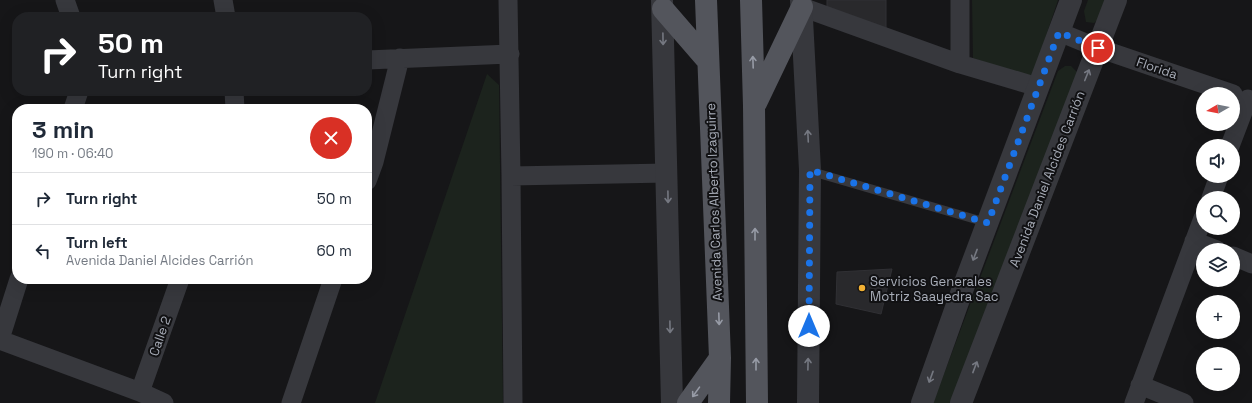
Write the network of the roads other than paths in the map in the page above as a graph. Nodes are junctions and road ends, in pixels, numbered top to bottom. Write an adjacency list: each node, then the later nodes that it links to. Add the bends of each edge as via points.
1 (65, 0): 11 (street)
2 (223, 0): 12 (street)
3 (508, 0): 15 (street)
4 (706, 0): 18 (main road, Avenida Carlos Alberto Izaguirre)
5 (751, 0): 22 (main road, one-way to 5)
6 (960, 0): 19 (street)
7 (1071, 0): 13 (street)
8 (1116, 0): 14 (street, Avenida Daniel Alcides Carrión)
9 (802, 3): 19 (street); 22 (main road); 25 (street, one-way to 9)
10 (662, 4): 18 (main road); 26 (street, one-way to 26)
11 (69, 12)
12 (225, 12)
13 (1059, 32): 14 (street, Florida); 20 (street)
14 (1098, 48): 21 (street, Florida); 50 (street, Avenida Daniel Alcides Carrión, one-way to 14)
15 (510, 54): 16 (street); 27 (street)
16 (400, 58): 17 (street); 24 (street)
17 (372, 60)
18 (708, 60): 38 (main road, Avenida Carlos Alberto Izaguirre, one-way to 38)
19 (960, 64): 20 (street)
20 (1038, 87): 28 (street)
21 (1241, 97): 23 (street)
22 (754, 106): 47 (main road, one-way to 22)
23 (1232, 139)
24 (372, 167)
25 (810, 170): 28 (lane); 48 (street, one-way to 25)
26 (667, 172): 27 (street); 44 (street, one-way to 44)
27 (511, 176): 43 (street)
28 (988, 223): 49 (street, one-way to 49)
29 (1196, 235): 30 (street)
30 (1194, 241): 31 (street); 39 (street)
31 (1199, 243)
32 (1240, 259): 33 (street)
33 (1252, 264)
34 (17, 284): 37 (street)
35 (178, 284): 40 (street, Calle 2)
36 (331, 284): 42 (street)
37 (0, 339): 40 (street)
38 (720, 358): 45 (main road, one-way to 45); 46 (main road, Avenida Carlos Alberto Izaguirre)
39 (1140, 385): 51 (street); 52 (street)
40 (140, 392): 41 (street)
41 (164, 403)
42 (291, 403)
43 (513, 403)
44 (672, 403)
45 (688, 403)
46 (719, 403)
47 (756, 403)
48 (808, 403)
49 (922, 403)
50 (961, 403)
51 (1134, 403)
52 (1184, 403)

